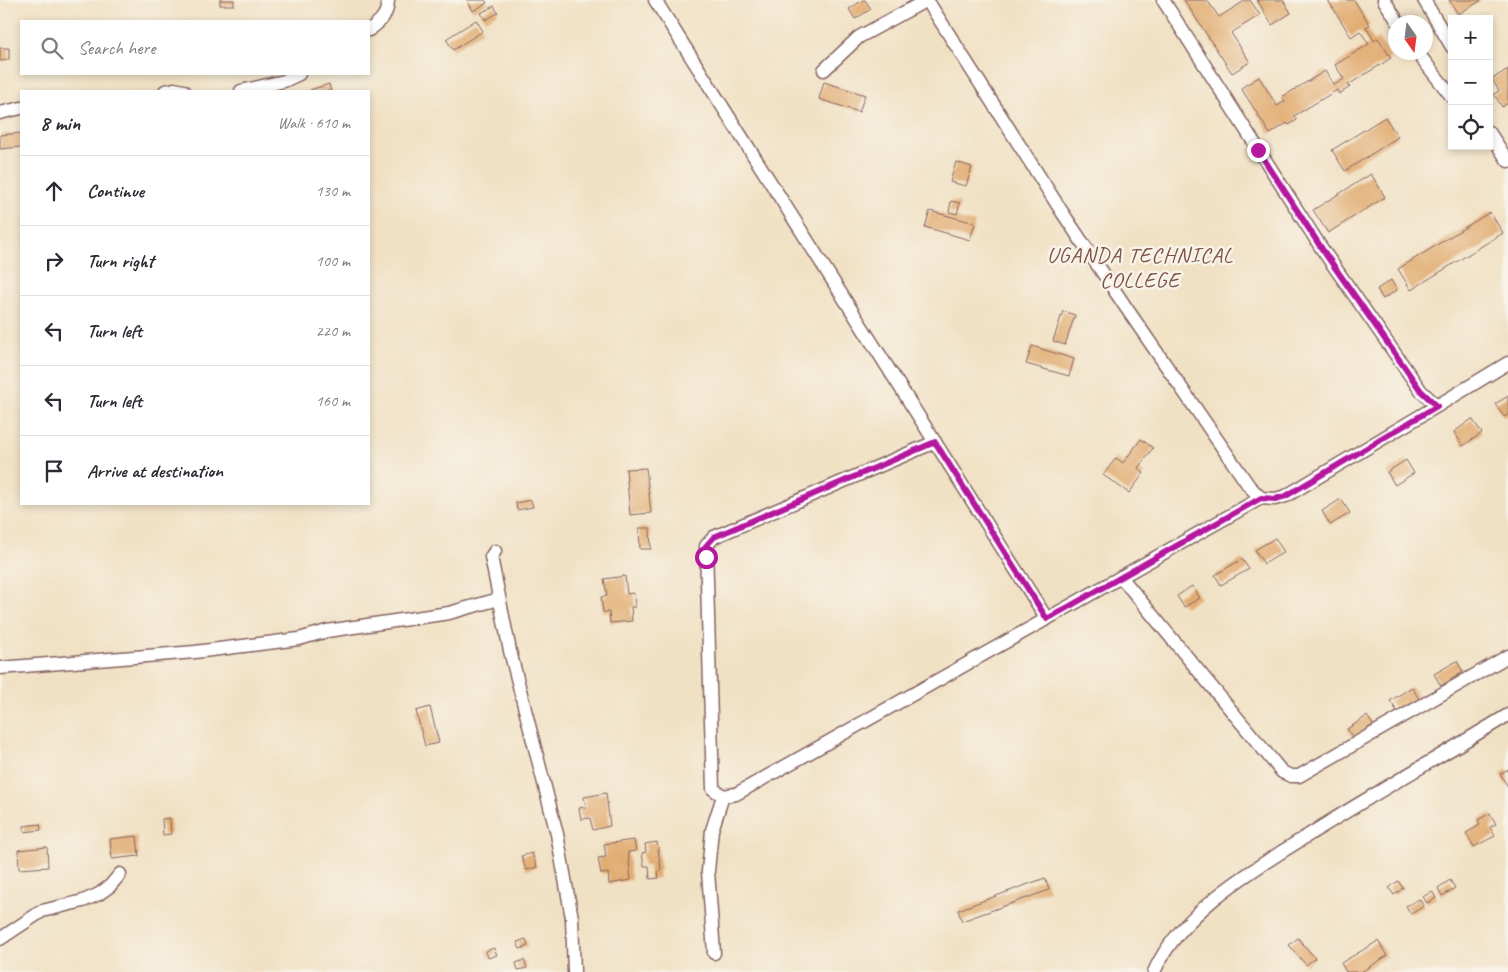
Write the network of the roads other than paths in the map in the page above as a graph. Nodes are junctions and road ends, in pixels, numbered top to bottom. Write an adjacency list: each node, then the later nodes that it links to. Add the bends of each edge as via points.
1 (388, 0): 8 (street, via 388,9 381,22)
2 (655, 0): 21 (street)
3 (927, 0): 11 (street, via 859,37); 22 (street, via 1126,309 1249,486)
4 (1163, 0): 20 (street, via 1322,249 1421,391)
5 (1384, 0): 7 (street)
6 (1424, 0): 9 (street)
7 (1394, 15)
8 (370, 29)
9 (1448, 40)
10 (1423, 60): 14 (street)
11 (824, 70)
12 (297, 75): 13 (street)
13 (245, 90)
14 (1448, 92)
15 (20, 108): 16 (street)
16 (0, 112)
17 (1493, 138): 18 (street)
18 (1508, 161)
19 (1508, 363): 20 (street)
20 (1437, 406): 22 (street, via 1286,496)
21 (935, 442): 26 (street); 30 (street, via 714,537 706,546 713,789)
22 (1261, 498): 24 (street)
23 (495, 551): 25 (street, via 491,557)
24 (1121, 577): 26 (street); 27 (street, via 1282,772 1291,776 1299,776)
25 (499, 599): 28 (street, via 450,613 327,631 299,639 195,652); 34 (street, via 557,834 572,918)
26 (1047, 619): 30 (street, via 736,794)
27 (1508, 656)
28 (0, 668)
29 (1508, 715): 35 (street, via 1237,880 1183,928)
30 (723, 796): 33 (street, via 712,830 708,871)
31 (120, 874): 32 (street, via 99,894 42,911)
32 (0, 939)
33 (714, 953)
34 (574, 972)
35 (1154, 972)

